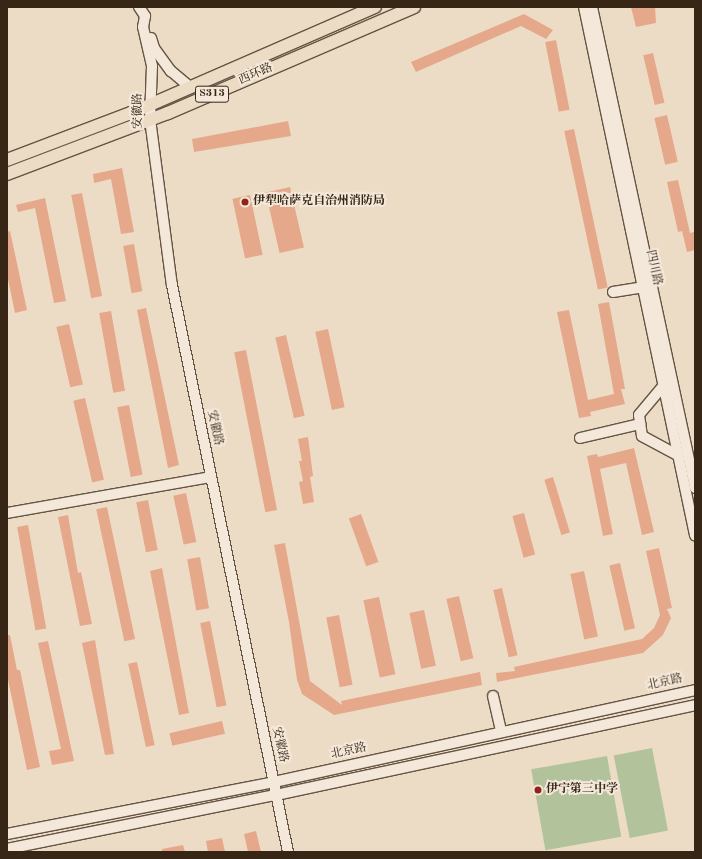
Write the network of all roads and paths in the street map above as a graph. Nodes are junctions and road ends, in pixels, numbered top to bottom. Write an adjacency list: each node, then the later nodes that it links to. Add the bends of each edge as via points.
1 (375, 7): 6 (main road, 西环路 / S313)
2 (414, 7): 8 (main road, 西环路 / S313)
3 (584, 7): 11 (street, 四川路)
4 (592, 7): 18 (street, 四川路)
5 (141, 10): 6 (street, via 154,48 171,71); 7 (street, 安徽路, via 152,66)
6 (190, 87): 7 (main road, 西环路 / S313)
7 (152, 104): 8 (street, 安徽路); 9 (main road, 西环路 / S313)
8 (150, 119): 10 (main road, 西环路 / S313); 17 (street, 安徽路, via 172,285)
9 (7, 160)
10 (7, 174)
11 (643, 288): 12 (street); 13 (street, 四川路)
12 (613, 292)
13 (664, 385): 14 (street, via 639,415); 16 (street, 四川路)
14 (640, 424): 15 (street); 16 (street, via 642,436)
15 (580, 438)
16 (679, 456): 20 (street, 四川路)
17 (211, 477): 19 (street); 25 (street, 安徽路)
18 (695, 488)
19 (7, 514)
20 (695, 535)
21 (695, 690): 24 (street, 北京路)
22 (493, 696): 24 (street)
23 (695, 705): 26 (street)
24 (501, 732): 25 (street, 北京路)
25 (274, 782): 26 (street, 安徽路); 27 (street, 北京路)
26 (276, 795): 28 (street); 29 (street, 安徽路)
27 (7, 834)
28 (7, 849)
29 (288, 852)

